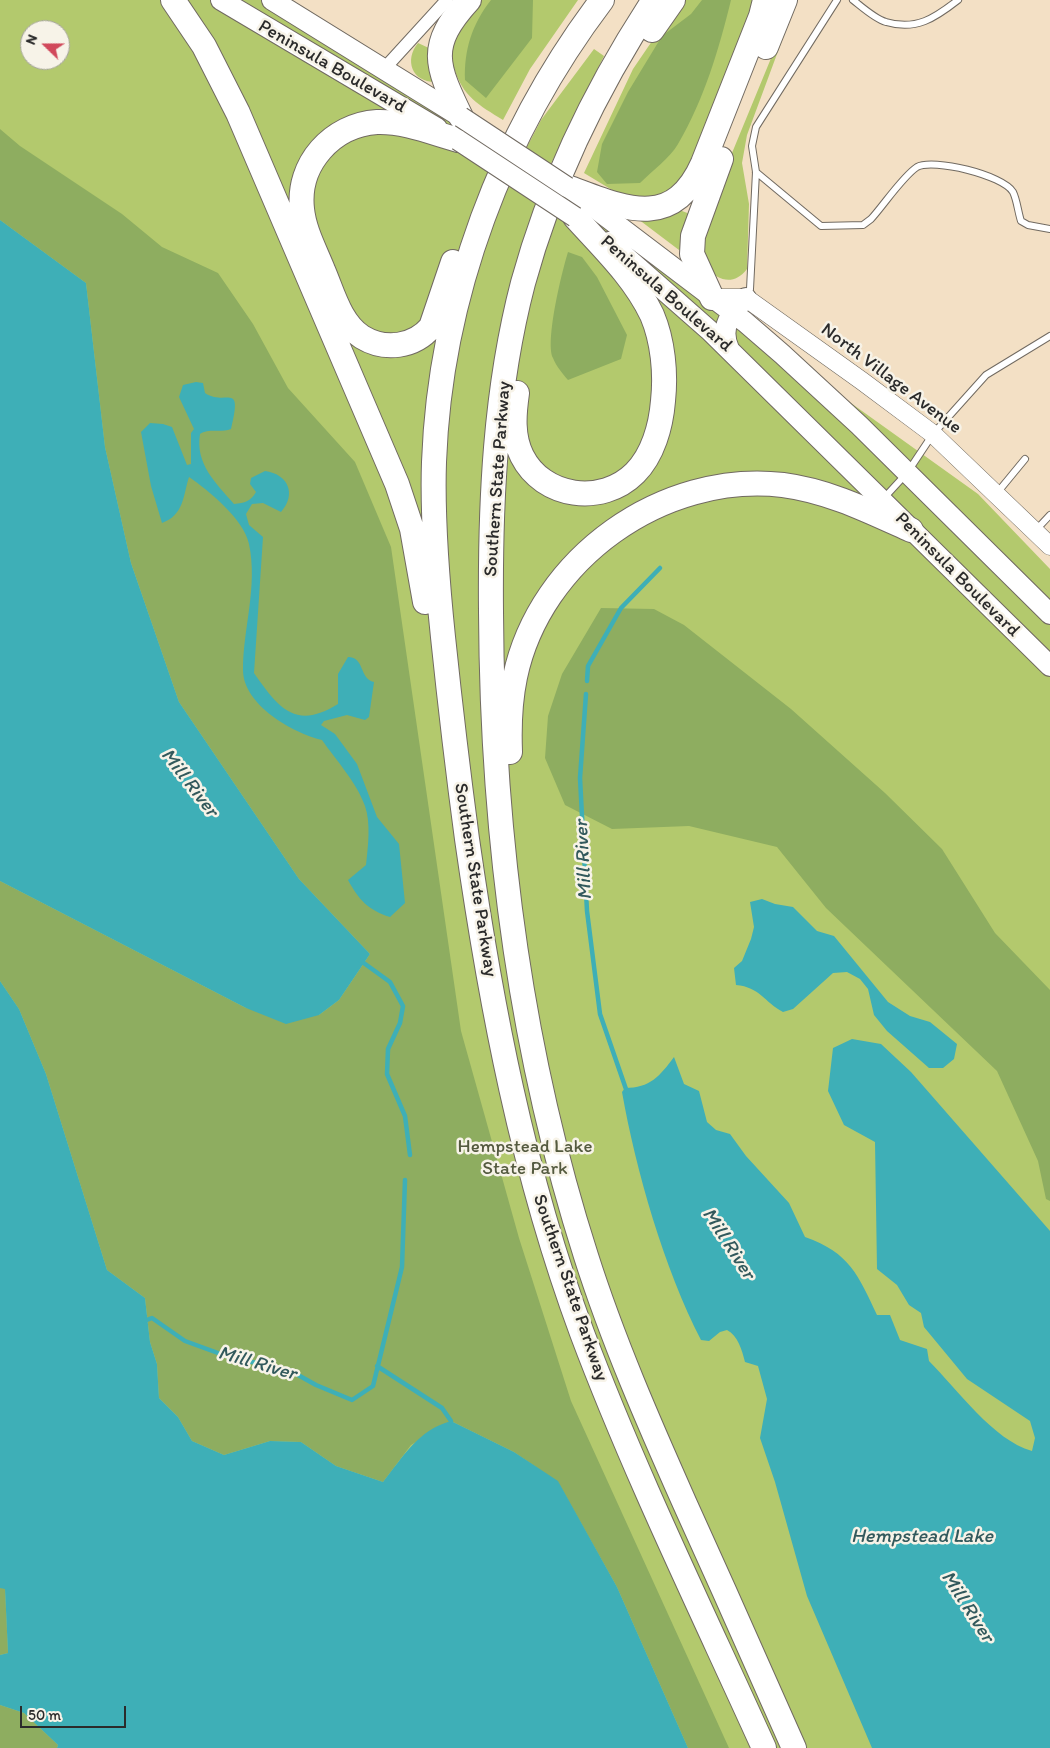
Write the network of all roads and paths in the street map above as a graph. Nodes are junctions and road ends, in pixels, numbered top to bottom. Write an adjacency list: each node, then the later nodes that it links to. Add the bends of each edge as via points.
1 (174, 0): 44 (highway, via 204,46 234,104 403,499 423,589 438,727)
2 (222, 0): 20 (main road, Peninsula Boulevard)
3 (272, 0): 15 (main road, Peninsula Boulevard)
4 (447, 0): 15 (street)
5 (468, 0): 17 (highway, via 450,22 439,54 442,74)
6 (583, 0): 16 (highway, via 571,17)
7 (602, 0): 16 (highway, Southern State Parkway, via 569,46)
8 (654, 0): 19 (highway, Southern State Parkway, via 608,74)
9 (673, 0): 19 (highway)
10 (765, 0): 22 (highway, via 703,163 686,192 665,205 638,209 621,207)
11 (785, 0): 26 (highway, via 692,236 695,262)
12 (837, 0): 21 (lane, via 756,127 752,146)
13 (853, 0): 14 (lane, via 884,22 912,24 935,18)
14 (958, 0)
15 (384, 69): 17 (main road, Peninsula Boulevard)
16 (544, 89): 18 (highway, Southern State Parkway)
17 (461, 117): 22 (main road, Peninsula Boulevard, bridge)
18 (522, 128): 20 (highway, via 474,198 430,327 419,338 401,345 389,346 371,341 355,331 344,318 309,235 302,196 310,166 334,137 350,128 370,123 400,124); 44 (highway, Southern State Parkway, via 478,229 463,279 442,380 434,448 436,560 451,716)
19 (576, 138): 25 (highway, Southern State Parkway)
20 (458, 140): 23 (main road, Peninsula Boulevard, bridge)
21 (756, 172): 24 (lane, via 812,221 829,228 863,225 917,167 929,164 989,175 1002,181 1013,192 1021,221); 27 (lane, via 750,289)
22 (567, 187): 26 (main road, Peninsula Boulevard)
23 (575, 217): 25 (highway, via 621,268 642,297 656,326 663,363 663,406 648,456 629,479 603,491 578,494 549,484 526,462 516,440 514,413 528,331); 30 (main road, Peninsula Boulevard, via 655,281)
24 (1050, 229)
25 (531, 257): 45 (highway, Southern State Parkway, via 503,384 496,436 492,540 494,748)
26 (712, 298): 27 (street); 28 (main road, Peninsula Boulevard)
27 (746, 298): 28 (main road); 31 (street, North Village Avenue)
28 (732, 312): 30 (main road, via 725,328); 33 (main road, Peninsula Boulevard, via 820,388)
29 (1050, 336): 31 (lane, via 986,375)
30 (729, 349): 35 (main road, Peninsula Boulevard)
31 (933, 434): 33 (lane); 34 (street, North Village Avenue)
32 (1025, 459): 34 (lane)
33 (907, 473): 35 (lane); 40 (main road, Peninsula Boulevard)
34 (996, 494): 38 (street, North Village Avenue)
35 (876, 506): 37 (highway); 45 (highway, via 782,485 737,485 706,490 642,513 609,534 572,568 535,622 515,675 510,726 516,826)
36 (1050, 515): 38 (lane)
37 (911, 530): 41 (main road, Peninsula Boulevard)
38 (1035, 531): 39 (street, North Village Avenue)
39 (1050, 546)
40 (1050, 614)
41 (1032, 649): 42 (main road); 43 (main road, Peninsula Boulevard)
42 (1050, 660)
43 (1050, 666)
44 (466, 827): 46 (highway, Southern State Parkway, via 485,955 510,1083 535,1185 564,1280 621,1428)
45 (508, 903): 47 (highway, Southern State Parkway, via 523,1005 544,1108 590,1267 642,1405)
46 (764, 1748)
47 (794, 1748)

